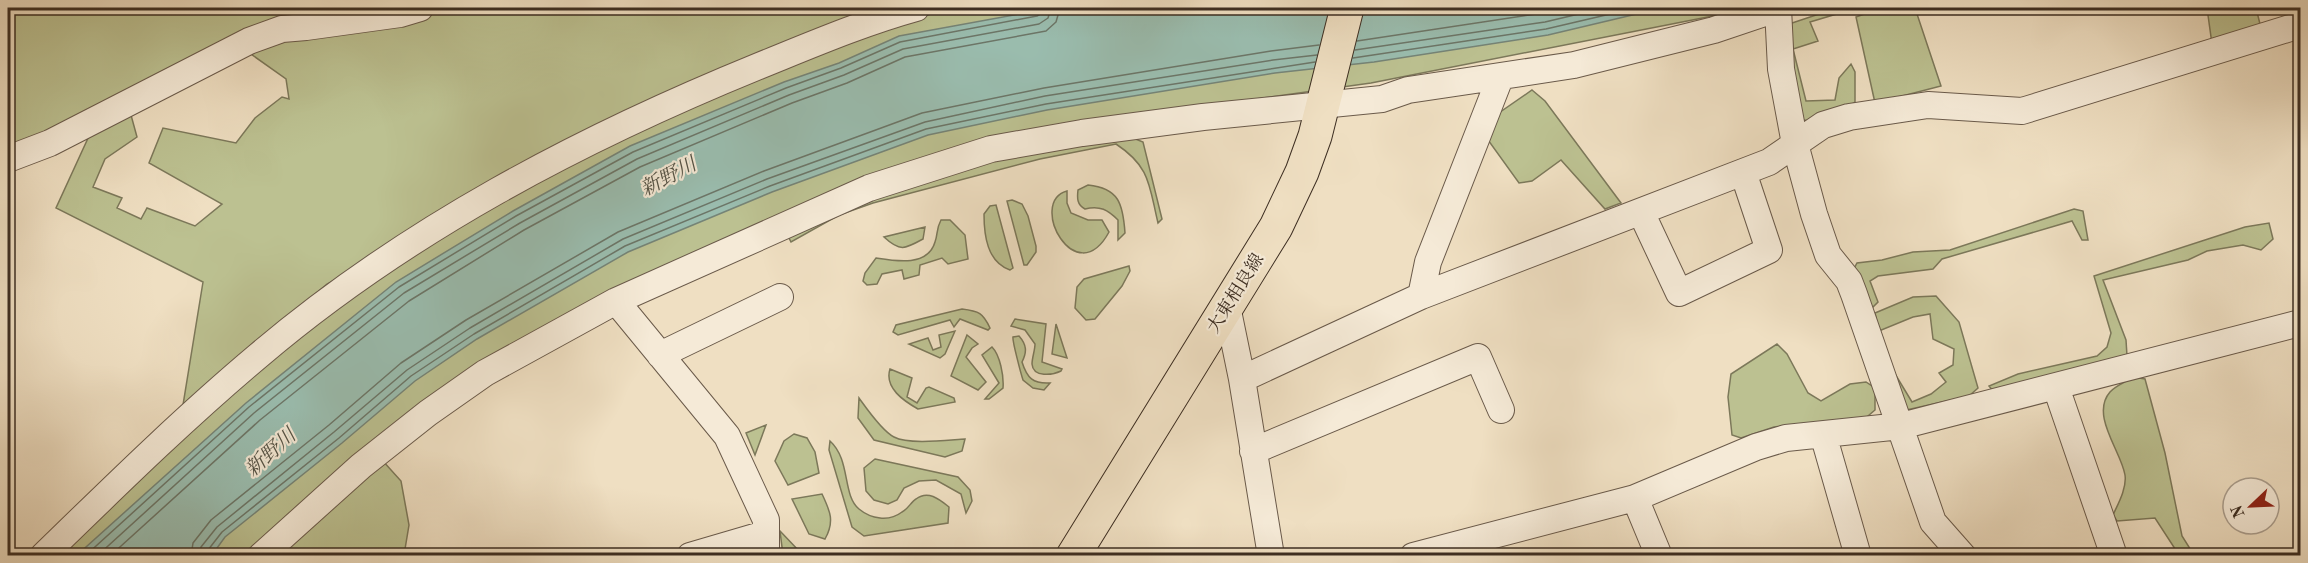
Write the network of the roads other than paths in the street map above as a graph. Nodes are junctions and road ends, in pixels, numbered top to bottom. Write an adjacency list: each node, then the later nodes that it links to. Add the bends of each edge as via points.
1 (420, 8): 9 (street, via 282,29 249,41 50,143)
2 (916, 8): 26 (street, via 877,19 678,99 555,159 435,226 259,355)
3 (1347, 8): 7 (main road, 大東相良線)
4 (1778, 8): 6 (street, via 1650,47); 8 (street, via 1781,69)
5 (2301, 26): 8 (street, via 2022,111 1928,105 1849,117 1823,125)
6 (1500, 78): 7 (street, via 1408,90 1382,99); 12 (street, via 1428,262)
7 (1325, 101): 14 (street, via 992,149 869,188); 15 (main road, 大東相良線, via 1302,172 1276,227)
8 (1795, 144): 10 (street, via 1769,162); 21 (street, via 1828,255 1849,281)
9 (8, 159)
10 (1743, 172): 11 (street); 11 (street, via 1768,250 1679,293)
11 (1641, 212): 12 (street)
12 (1421, 296): 18 (street)
13 (780, 297): 17 (street)
14 (616, 301): 17 (street); 27 (street, via 485,373 428,413 361,466)
15 (1227, 306): 18 (street); 29 (main road, 大東相良線)
16 (2301, 323): 19 (street)
17 (660, 355): 25 (street, via 727,435 766,520)
18 (1242, 378): 23 (street)
19 (2056, 387): 21 (street); 35 (street)
20 (1501, 410): 23 (street, via 1478,357)
21 (1901, 426): 22 (street); 34 (street, via 1934,522)
22 (1822, 434): 24 (street, via 1786,438 1756,447); 33 (street)
23 (1253, 451): 30 (street)
24 (1635, 498): 31 (street); 32 (street)
25 (765, 545): 28 (street)
26 (43, 555)
27 (261, 555)
28 (690, 555)
29 (1072, 555)
30 (1271, 555)
31 (1413, 555)
32 (1659, 555)
33 (1858, 555)
34 (1963, 555)
35 (2114, 555)

